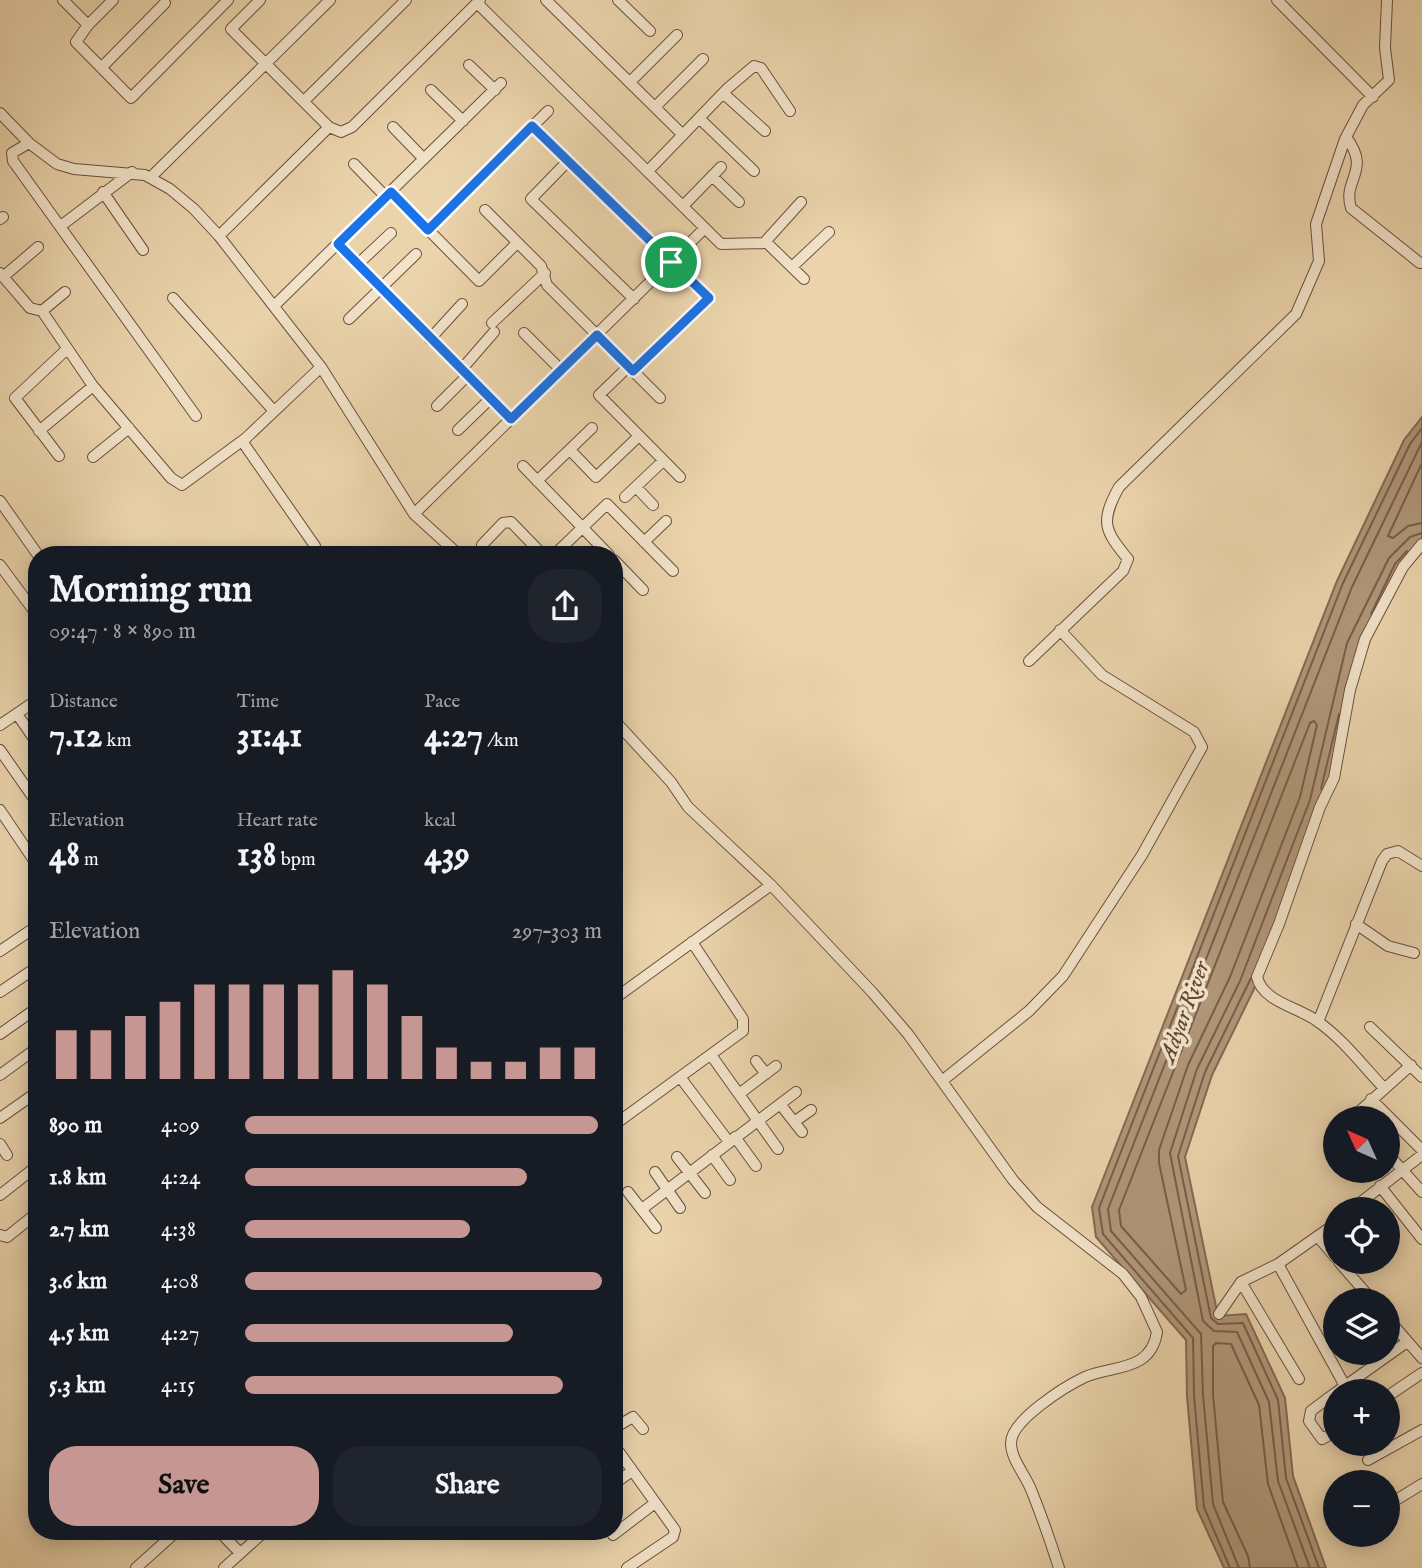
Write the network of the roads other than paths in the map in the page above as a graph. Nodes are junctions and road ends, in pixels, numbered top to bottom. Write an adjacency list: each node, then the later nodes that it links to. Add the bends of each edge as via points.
1 (63, 0): 13 (street)
2 (113, 0): 13 (street)
3 (228, 0): 19 (street, via 131,98)
4 (260, 0): 17 (street, via 231,29)
5 (330, 0): 17 (street)
6 (406, 0): 24 (street)
7 (546, 0): 20 (street)
8 (618, 0): 14 (street)
9 (1278, 0): 23 (street)
10 (1387, 0): 23 (street, via 1389,80)
11 (478, 1): 32 (street, via 352,127 341,132); 42 (street)
12 (165, 3): 19 (street)
13 (88, 25): 19 (street, via 76,42)
14 (650, 31)
15 (677, 35): 20 (street)
16 (703, 59): 25 (street)
17 (266, 64): 24 (street); 46 (street)
18 (469, 65): 30 (street, via 498,87)
19 (102, 67)
20 (630, 82): 25 (street)
21 (431, 90): 30 (street)
22 (723, 93): 27 (street, via 757,66); 29 (street); 34 (street)
23 (1373, 97): 36 (street, via 1363,105)
24 (304, 101): 32 (street)
25 (655, 107): 35 (street)
26 (548, 111): 31 (street)
27 (790, 111)
28 (0, 113): 37 (street)
29 (699, 118): 35 (street); 43 (street)
30 (463, 121): 38 (street)
31 (532, 126): 39 (street); 55 (street)
32 (329, 127): 58 (street)
33 (393, 128): 38 (street)
34 (765, 131)
35 (683, 135): 42 (street)
36 (1346, 137): 66 (street, via 1359,160 1351,208); 129 (street, via 1316,224 1319,261 1296,314 1119,487 1107,510 1108,533 1128,559 1123,571)
37 (29, 143): 44 (street, via 69,168); 53 (street, via 11,157)
38 (424, 159): 48 (street)
39 (568, 161): 65 (street); 75 (street, via 531,199)
40 (354, 164): 48 (street)
41 (721, 167): 45 (street)
42 (648, 171): 51 (street)
43 (754, 171)
44 (132, 172): 46 (street); 47 (street)
45 (712, 176): 49 (street); 51 (street)
46 (151, 177): 58 (street, via 181,197)
47 (103, 192): 53 (street); 63 (street)
48 (388, 195): 55 (street); 61 (street)
49 (739, 201)
50 (801, 202): 59 (street)
51 (683, 206): 54 (street)
52 (485, 210): 60 (street)
53 (62, 225): 93 (street)
54 (705, 228): 59 (street, via 721,244); 65 (street)
55 (428, 230): 60 (street, via 478,281)
56 (829, 232): 68 (street)
57 (391, 233): 67 (street)
58 (219, 236): 77 (street)
59 (765, 242): 68 (street)
60 (517, 243): 69 (street)
61 (338, 244): 67 (street); 77 (street)
62 (38, 247): 70 (street)
63 (143, 250)
64 (416, 254): 72 (street)
65 (671, 262): 75 (street); 85 (street, via 709,298)
66 (1420, 263)
67 (358, 264): 72 (street)
68 (792, 267): 71 (street)
69 (545, 273): 81 (street, via 547,285); 87 (street, via 493,328)
70 (2, 275): 78 (street, via 30,308)
71 (804, 279)
72 (381, 288): 79 (street); 82 (street)
73 (65, 292): 78 (street)
74 (173, 298): 92 (street)
75 (634, 299): 81 (street)
76 (462, 304): 82 (street)
77 (274, 306): 84 (street)
78 (42, 311): 83 (street)
79 (349, 319)
80 (524, 333): 86 (street)
81 (597, 335): 85 (street); 86 (street)
82 (430, 340): 87 (street)
83 (67, 349): 88 (street); 98 (street, via 15,398)
84 (321, 367): 92 (street); 112 (street)
85 (631, 369): 89 (street); 99 (street, via 599,395)
86 (561, 370): 94 (street)
87 (464, 373): 90 (street); 91 (street)
88 (93, 386): 95 (street); 98 (street)
89 (660, 398)
90 (490, 399): 94 (street); 97 (street)
91 (437, 406)
92 (273, 410): 100 (street)
93 (196, 416)
94 (511, 419): 112 (street)
95 (129, 428): 100 (street, via 181,485); 103 (street)
96 (592, 429): 101 (street)
97 (458, 430)
98 (39, 431): 102 (street)
99 (639, 436): 101 (street, via 596,477); 104 (street)
100 (242, 441): 119 (street)
101 (570, 450): 107 (street)
102 (59, 456)
103 (93, 457)
104 (663, 461): 106 (street); 108 (street)
105 (523, 466): 107 (street)
106 (680, 478)
107 (537, 481): 114 (street)
108 (636, 487): 109 (street); 111 (street)
109 (625, 498)
110 (0, 501): 118 (street)
111 (653, 505)
112 (414, 514): 120 (street)
113 (666, 521): 115 (street)
114 (582, 528): 115 (street, via 607,504); 122 (street); 123 (street)
115 (644, 542): 126 (street)
116 (1422, 544): 151 (street, via 1403,567 1365,639 1350,690 1334,778 1257,971 1264,992)
117 (482, 545): 121 (street, via 503,523 511,522)
118 (32, 546)
119 (315, 546)
120 (449, 546)
121 (535, 546)
122 (563, 546)
123 (600, 546)
124 (0, 565): 128 (street)
125 (623, 569): 127 (street)
126 (673, 571)
127 (643, 590)
128 (28, 603)
129 (1060, 631): 130 (street); 163 (street, via 1102,675 1194,732 1202,747 1142,855 1063,976 1029,1011)
130 (1030, 661)
131 (28, 707): 132 (street)
132 (17, 714): 133 (street); 134 (street)
133 (0, 725)
134 (28, 730)
135 (623, 730): 141 (street, via 696,816)
136 (0, 750): 137 (street)
137 (28, 790)
138 (0, 810): 139 (street)
139 (28, 852)
140 (1422, 866): 142 (street, via 1398,851 1387,854)
141 (771, 885): 144 (street); 163 (street, via 872,992)
142 (1356, 924): 146 (street, via 1388,946); 151 (street)
143 (28, 932): 145 (street)
144 (692, 942): 149 (street); 155 (street, via 746,1026)
145 (0, 951)
146 (1414, 953)
147 (28, 973): 148 (street)
148 (0, 992)
149 (623, 992)
150 (28, 1014): 153 (street)
151 (1318, 1022): 164 (street)
152 (1370, 1027): 157 (street)
153 (0, 1034)
154 (28, 1055): 160 (street)
155 (711, 1055): 161 (street); 166 (street)
156 (756, 1061): 159 (street)
157 (1411, 1065): 162 (street); 164 (street)
158 (776, 1066): 159 (street)
159 (766, 1074): 166 (street)
160 (0, 1075)
161 (680, 1077): 173 (street); 177 (street)
162 (1422, 1077)
163 (942, 1081): 239 (street, via 1037,1207 1123,1274 1141,1297 1157,1332 1145,1357 1074,1383 1023,1419 1012,1436 1012,1453 1031,1489)
164 (1384, 1088): 168 (street)
165 (796, 1092): 169 (street)
166 (739, 1094): 174 (street)
167 (28, 1098): 172 (street)
168 (1371, 1099): 170 (street); 180 (street)
169 (780, 1104): 174 (street); 175 (street)
170 (1364, 1106)
171 (811, 1110): 175 (street)
172 (0, 1118)
173 (623, 1118)
174 (758, 1120): 177 (street); 179 (street)
175 (794, 1122): 176 (street)
176 (802, 1132)
177 (732, 1139): 182 (street); 184 (street)
178 (0, 1144): 181 (street)
179 (778, 1149)
180 (1422, 1152): 185 (street)
181 (7, 1155)
182 (712, 1155): 188 (street); 189 (street)
183 (677, 1157): 188 (street)
184 (756, 1166)
185 (1402, 1169): 190 (street); 193 (street)
186 (655, 1172): 191 (street)
187 (28, 1173): 195 (street)
188 (689, 1173): 191 (street); 194 (street)
189 (730, 1180)
190 (1380, 1186): 196 (street); 204 (street)
191 (667, 1189): 197 (street); 198 (street)
192 (628, 1192): 198 (street)
193 (1422, 1192)
194 (705, 1193)
195 (0, 1195)
196 (1367, 1197)
197 (680, 1208)
198 (642, 1209): 200 (street)
199 (28, 1220): 202 (street, via 7,1237)
200 (656, 1228)
201 (1323, 1234): 203 (street)
202 (0, 1235)
203 (1319, 1238): 205 (street); 206 (street)
204 (1422, 1239)
205 (1323, 1243)
206 (1278, 1264): 208 (street); 215 (street)
207 (1349, 1274): 209 (street)
208 (1241, 1282): 210 (street); 217 (street)
209 (1362, 1288)
210 (1219, 1314)
211 (1400, 1334): 212 (street)
212 (1407, 1342): 213 (street); 216 (street)
213 (1421, 1352)
214 (1422, 1373): 218 (street)
215 (1335, 1379)
216 (1355, 1379)
217 (1299, 1380)
218 (1400, 1388)
219 (1323, 1402): 223 (street, via 1311,1411 1309,1421)
220 (623, 1423): 221 (street, via 633,1417)
221 (643, 1429)
222 (1422, 1430): 225 (street)
223 (1323, 1438)
224 (623, 1458): 226 (street)
225 (1368, 1460)
226 (632, 1471): 227 (street); 230 (street)
227 (623, 1477)
228 (1422, 1484): 229 (street)
229 (1400, 1498)
230 (655, 1503): 231 (street); 238 (street, via 675,1534)
231 (623, 1527)
232 (167, 1540): 236 (street)
233 (228, 1540): 235 (street)
234 (255, 1540): 235 (street)
235 (240, 1553): 237 (street)
236 (136, 1568)
237 (223, 1568)
238 (627, 1568)
239 (1059, 1568)

